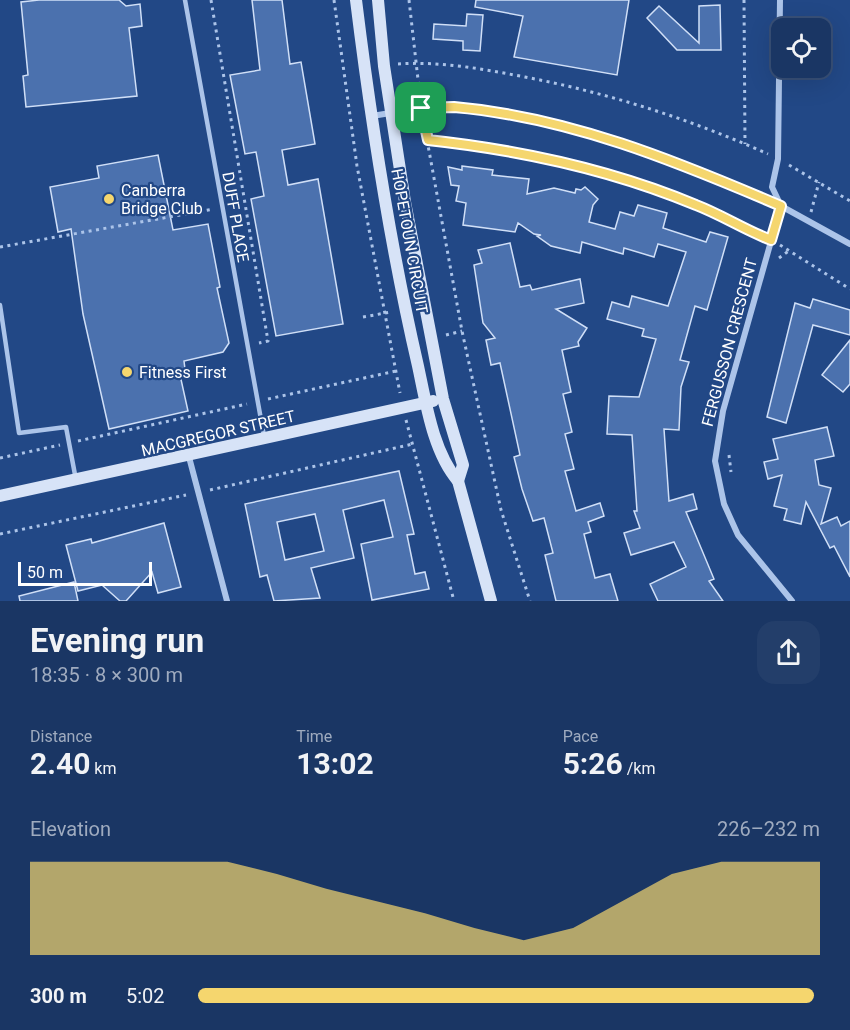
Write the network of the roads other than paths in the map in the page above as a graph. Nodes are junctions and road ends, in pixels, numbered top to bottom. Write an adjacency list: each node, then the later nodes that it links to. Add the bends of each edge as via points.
1 (185, 0): 12 (lane, DUFF PLACE)
2 (356, 0): 6 (main road, HOPETOUN CIRCUIT)
3 (378, 0): 5 (main road, HOPETOUN CIRCUIT)
4 (780, 0): 7 (street, via 778,159 772,187)
5 (392, 113): 6 (street); 7 (street, via 421,108 489,110 598,134 688,166); 10 (main road, HOPETOUN CIRCUIT)
6 (372, 116): 11 (main road, HOPETOUN CIRCUIT, via 397,266)
7 (781, 206): 8 (street); 19 (street, FERGUSSON CRESCENT, via 723,411 715,461 724,504 738,534)
8 (850, 244)
9 (0, 305): 15 (lane, via 19,434 66,427)
10 (443, 399): 11 (main road, MACGREGOR STREET); 14 (main road, HOPETOUN CIRCUIT, via 463,465)
11 (426, 402): 12 (main road, MACGREGOR STREET); 14 (main road, HOPETOUN CIRCUIT, via 447,467)
12 (265, 438): 13 (main road, MACGREGOR STREET)
13 (189, 456): 15 (main road, MACGREGOR STREET); 17 (street)
14 (458, 481): 18 (main road, HOPETOUN CIRCUIT)
15 (77, 482): 16 (main road, MACGREGOR STREET)
16 (0, 496)
17 (227, 601)
18 (491, 601)
19 (792, 601)

